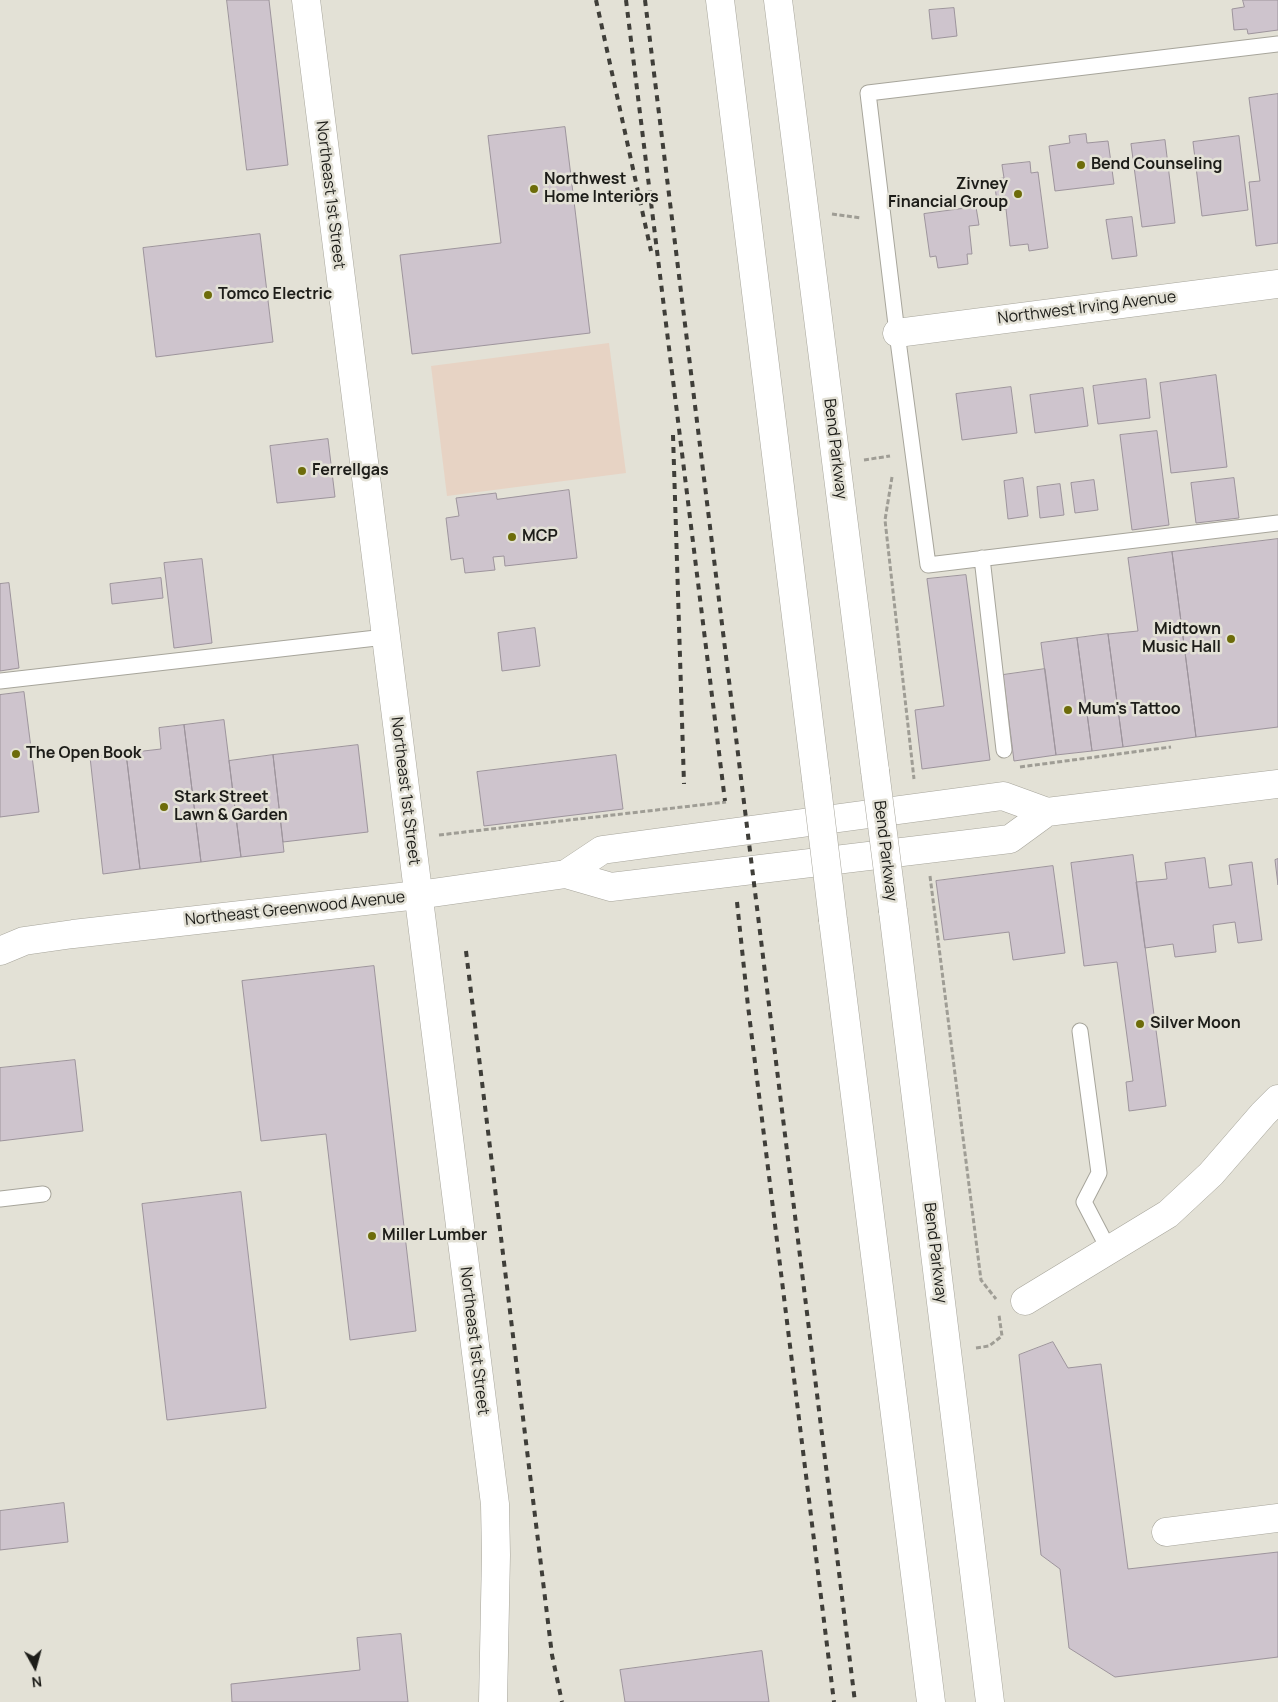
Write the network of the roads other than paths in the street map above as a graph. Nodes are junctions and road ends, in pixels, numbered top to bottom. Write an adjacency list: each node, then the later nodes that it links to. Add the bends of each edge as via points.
1 (306, 0): 9 (main road, Northeast 1st Street)
2 (720, 0): 26 (main road, bridge)
3 (778, 0): 27 (main road, Bend Parkway, bridge)
4 (1278, 44): 6 (lane, via 868,93)
5 (1278, 284): 6 (main road, Northwest Irving Avenue)
6 (897, 332): 8 (lane, via 928,565)
7 (1278, 523): 8 (lane)
8 (982, 558): 11 (lane)
9 (385, 637): 10 (lane); 15 (main road, Northeast 1st Street)
10 (0, 681)
11 (1004, 750)
12 (1278, 784): 13 (main road)
13 (1047, 812): 14 (main road, Northeast Greenwood Avenue, via 1010,838 610,887); 14 (main road, Northeast Greenwood Avenue, via 1003,796 602,850)
14 (566, 874): 15 (main road, Northeast Greenwood Avenue)
15 (418, 895): 16 (main road, Northeast Greenwood Avenue); 25 (main road, Northeast 1st Street, via 495,1504)
16 (8, 943)
17 (1080, 1031): 21 (lane, via 1098,1173 1084,1202)
18 (1278, 1099): 21 (main road, via 1211,1174 1168,1214)
19 (43, 1194): 20 (lane)
20 (0, 1199)
21 (1109, 1250): 22 (main road)
22 (1025, 1301)
23 (1278, 1518): 24 (main road)
24 (1166, 1532)
25 (493, 1702)
26 (931, 1702)
27 (990, 1702)

